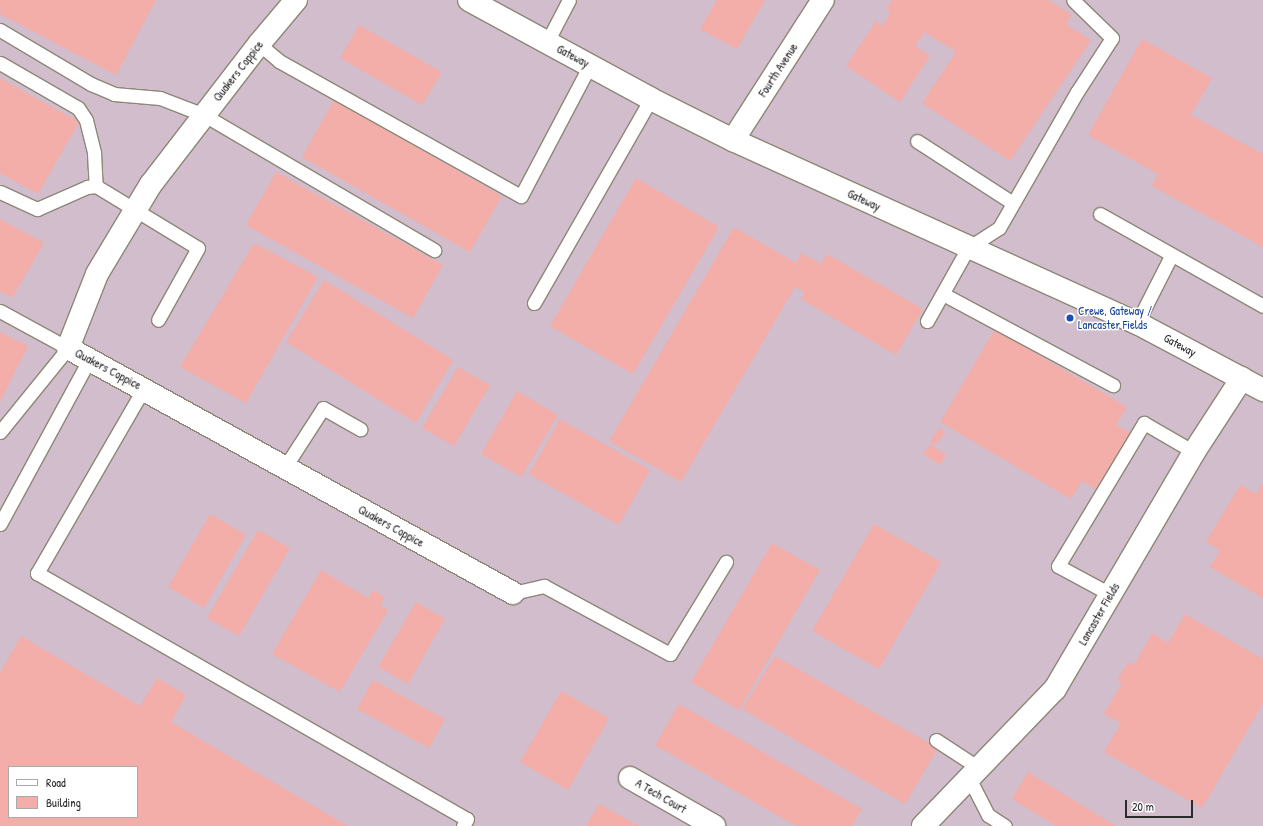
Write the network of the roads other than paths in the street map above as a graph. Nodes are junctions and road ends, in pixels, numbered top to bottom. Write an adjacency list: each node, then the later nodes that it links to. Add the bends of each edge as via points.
1 (296, 0): 8 (street, Quakers Coppice)
2 (469, 0): 7 (street, Gateway)
3 (569, 0): 7 (lane)
4 (822, 0): 13 (street, Fourth Avenue)
5 (1073, 0): 17 (lane, via 1112,38 1076,92)
6 (0, 30): 12 (lane, via 91,84 114,94 160,98)
7 (547, 42): 10 (street, Gateway)
8 (258, 44): 10 (lane, via 279,61 522,196); 12 (street, Quakers Coppice)
9 (0, 63): 15 (lane, via 78,108 86,120 94,152)
10 (590, 65): 11 (street, Gateway)
11 (651, 99): 13 (street, Gateway); 24 (lane)
12 (204, 115): 18 (street, Quakers Coppice); 21 (lane)
13 (733, 140): 20 (street, Gateway)
14 (917, 141): 17 (lane)
15 (96, 186): 16 (lane, via 87,187 37,209); 18 (lane)
16 (0, 192)
17 (1013, 203): 20 (lane, via 999,228)
18 (134, 210): 27 (lane, via 198,248); 30 (street, Quakers Coppice, via 97,274)
19 (1100, 214): 22 (lane)
20 (968, 248): 23 (lane); 29 (street, Gateway)
21 (434, 250)
22 (1171, 256): 25 (lane); 29 (lane)
23 (943, 294): 28 (lane); 33 (lane)
24 (534, 303)
25 (1263, 306)
26 (0, 311): 30 (lane)
27 (158, 320)
28 (927, 321)
29 (1137, 323): 32 (street, Gateway)
30 (68, 348): 31 (street, Quakers Coppice); 37 (lane)
31 (89, 360): 34 (street, Quakers Coppice); 40 (lane)
32 (1242, 378): 35 (street, Gateway); 38 (street, Lancaster Fields)
33 (1113, 385)
34 (144, 388): 39 (street, Quakers Coppice); 47 (lane, via 38,573 467,819)
35 (1263, 390)
36 (360, 429): 39 (lane, via 323,408)
37 (0, 432)
38 (1194, 452): 43 (street, Lancaster Fields); 43 (lane, via 1144,423 1058,566)
39 (286, 467): 42 (street, Quakers Coppice)
40 (0, 524)
41 (726, 562): 42 (lane, via 670,654 544,586)
42 (513, 594)
43 (1110, 594): 45 (street, Lancaster Fields, via 1055,689)
44 (936, 740): 45 (lane)
45 (974, 773): 49 (street, Lancaster Fields); 50 (lane, via 988,815)
46 (630, 778): 48 (street, A Tech Court)
47 (463, 826)
48 (714, 826)
49 (923, 826)
50 (1005, 826)

